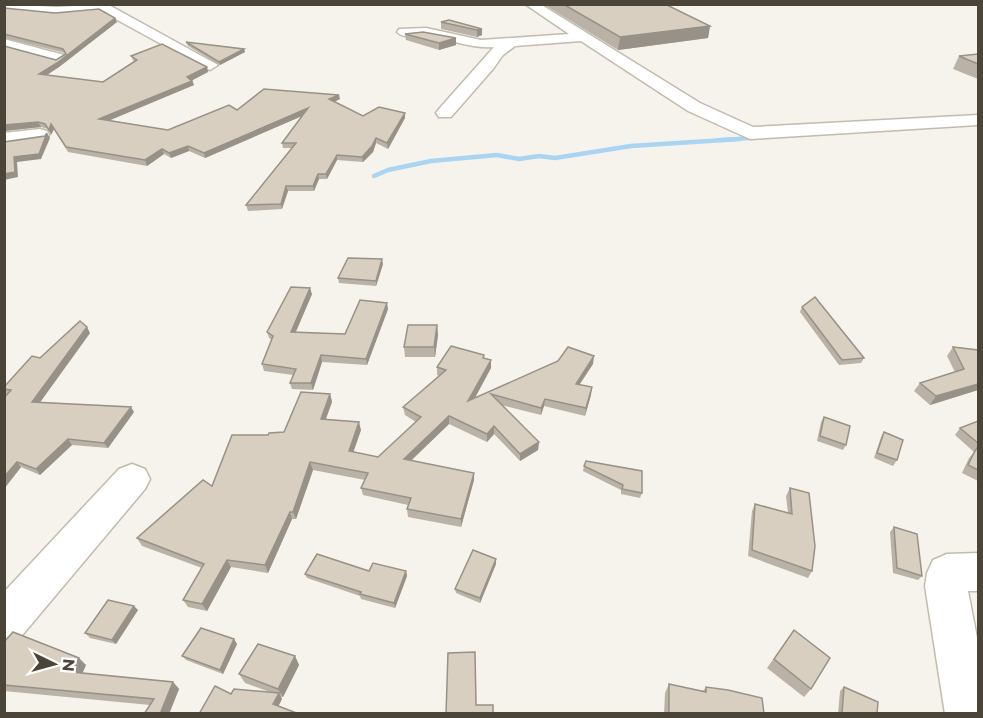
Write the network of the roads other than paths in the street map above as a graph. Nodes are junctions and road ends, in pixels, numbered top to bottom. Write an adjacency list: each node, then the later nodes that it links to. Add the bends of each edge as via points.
1 (531, 4): 6 (street)
2 (4, 6): 3 (street, via 57,11 103,7)
3 (130, 21): 4 (street); 10 (street)
4 (108, 22)
5 (404, 32): 8 (street, via 426,32 481,44)
6 (584, 37): 8 (street); 12 (street, via 694,107 750,133)
7 (4, 43): 9 (street)
8 (510, 43): 11 (street, via 497,52)
9 (60, 58)
10 (210, 65)
11 (445, 113)
12 (978, 120)
13 (40, 135): 14 (street)
14 (4, 140)
15 (132, 479): 17 (street)
16 (978, 572): 18 (street, via 946,573)
17 (4, 624)
18 (969, 714)

